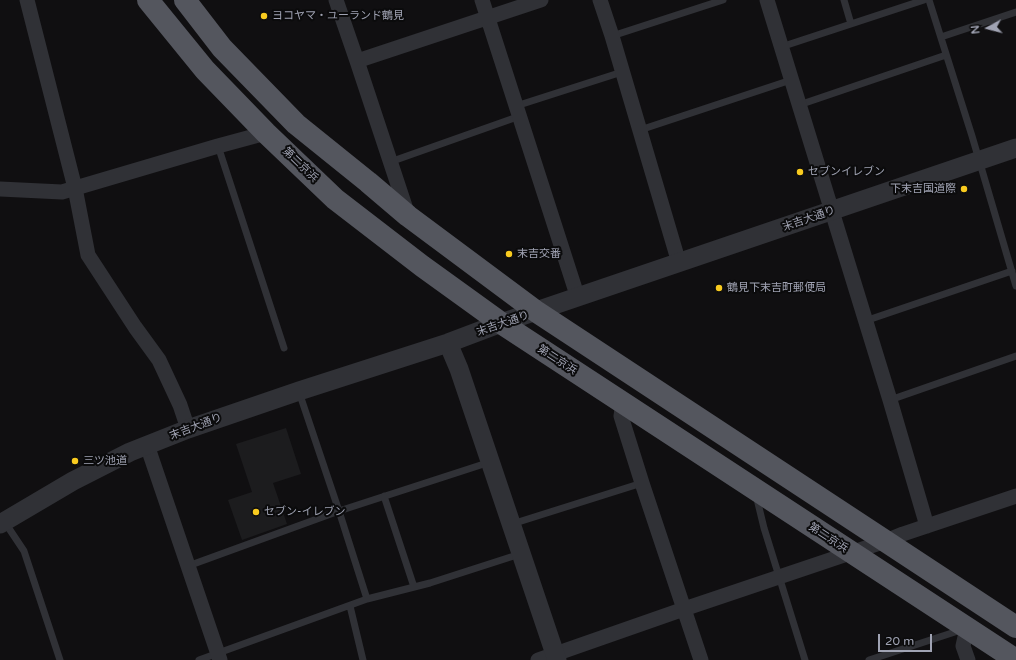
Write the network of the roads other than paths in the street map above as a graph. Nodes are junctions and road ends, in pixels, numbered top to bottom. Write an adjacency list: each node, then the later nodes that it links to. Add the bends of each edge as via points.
1 (27, 0): 31 (street)
2 (148, 0): 26 (highway, 第二京浜, via 205,70)
3 (185, 0): 34 (highway, via 222,48 296,124)
4 (336, 0): 20 (street)
5 (482, 0): 14 (street)
6 (541, 0): 14 (street)
7 (600, 0): 16 (street)
8 (723, 0): 16 (lane)
9 (767, 0): 18 (street)
10 (844, 0): 15 (lane)
11 (924, 0): 15 (lane)
12 (929, 0): 17 (lane)
13 (1016, 12): 17 (lane)
14 (488, 18): 20 (street); 24 (street)
15 (851, 24): 18 (lane)
16 (612, 36): 21 (street)
17 (941, 37): 19 (lane)
18 (781, 47): 22 (street)
19 (946, 55): 23 (lane); 29 (lane)
20 (357, 61): 30 (street)
21 (622, 72): 24 (lane); 25 (street)
22 (791, 80): 23 (street); 25 (lane)
23 (799, 105): 33 (street)
24 (518, 111): 30 (lane); 38 (street)
25 (640, 130): 35 (street)
26 (266, 133): 27 (street); 41 (highway, 第二京浜, via 336,199)
27 (218, 146): 31 (street); 43 (lane)
28 (1016, 148): 29 (street, 末吉大通り)
29 (979, 160): 33 (street, 末吉大通り); 36 (lane)
30 (390, 162): 34 (street)
31 (75, 188): 32 (street, via 62,192); 48 (street, via 88,255 159,360)
32 (0, 189)
33 (832, 211): 35 (street, 末吉大通り); 40 (street)
34 (408, 216): 39 (highway)
35 (679, 263): 38 (street, 末吉大通り)
36 (1012, 271): 37 (lane); 40 (lane)
37 (1016, 286)
38 (578, 298): 39 (street, 末吉大通り)
39 (537, 312): 41 (street, 末吉大通り); 59 (highway)
40 (865, 320): 46 (street)
41 (501, 323): 42 (street, 末吉大通り); 47 (highway, 第二京浜)
42 (448, 343): 45 (street, 末吉大通り); 50 (street)
43 (284, 348)
44 (1016, 356): 46 (lane)
45 (298, 391): 48 (street, 末吉大通り); 55 (lane)
46 (890, 400): 58 (street)
47 (623, 402): 51 (street, via 621,416); 52 (highway, 第二京浜)
48 (188, 429): 49 (street, 末吉大通り)
49 (147, 445): 56 (street, 末吉大通り); 62 (street)
50 (490, 462): 53 (lane); 57 (street)
51 (642, 483): 57 (lane); 67 (street)
52 (755, 489): 60 (highway, 第二京浜); 63 (lane, via 764,528)
53 (384, 496): 55 (lane); 64 (lane)
54 (1016, 496): 58 (street)
55 (339, 511): 62 (lane); 65 (lane)
56 (1, 520): 72 (lane, via 24,551)
57 (511, 524): 61 (street)
58 (927, 526): 59 (street)
59 (886, 541): 60 (street); 68 (highway)
60 (852, 553): 63 (street); 69 (highway, 第二京浜)
61 (521, 554): 64 (lane); 71 (street)
62 (188, 566): 70 (street)
63 (780, 577): 67 (street); 76 (lane)
64 (414, 587): 65 (lane)
65 (367, 599): 66 (lane)
66 (350, 606): 70 (lane); 74 (lane)
67 (684, 609): 71 (street); 75 (street)
68 (1016, 627)
69 (967, 628): 77 (lane); 78 (street, via 964,646); 79 (highway, 第二京浜)
70 (219, 657): 73 (lane)
71 (550, 658)
72 (60, 660)
73 (199, 660)
74 (363, 660)
75 (702, 660)
76 (805, 660)
77 (869, 660)
78 (968, 660)
79 (1016, 660)

